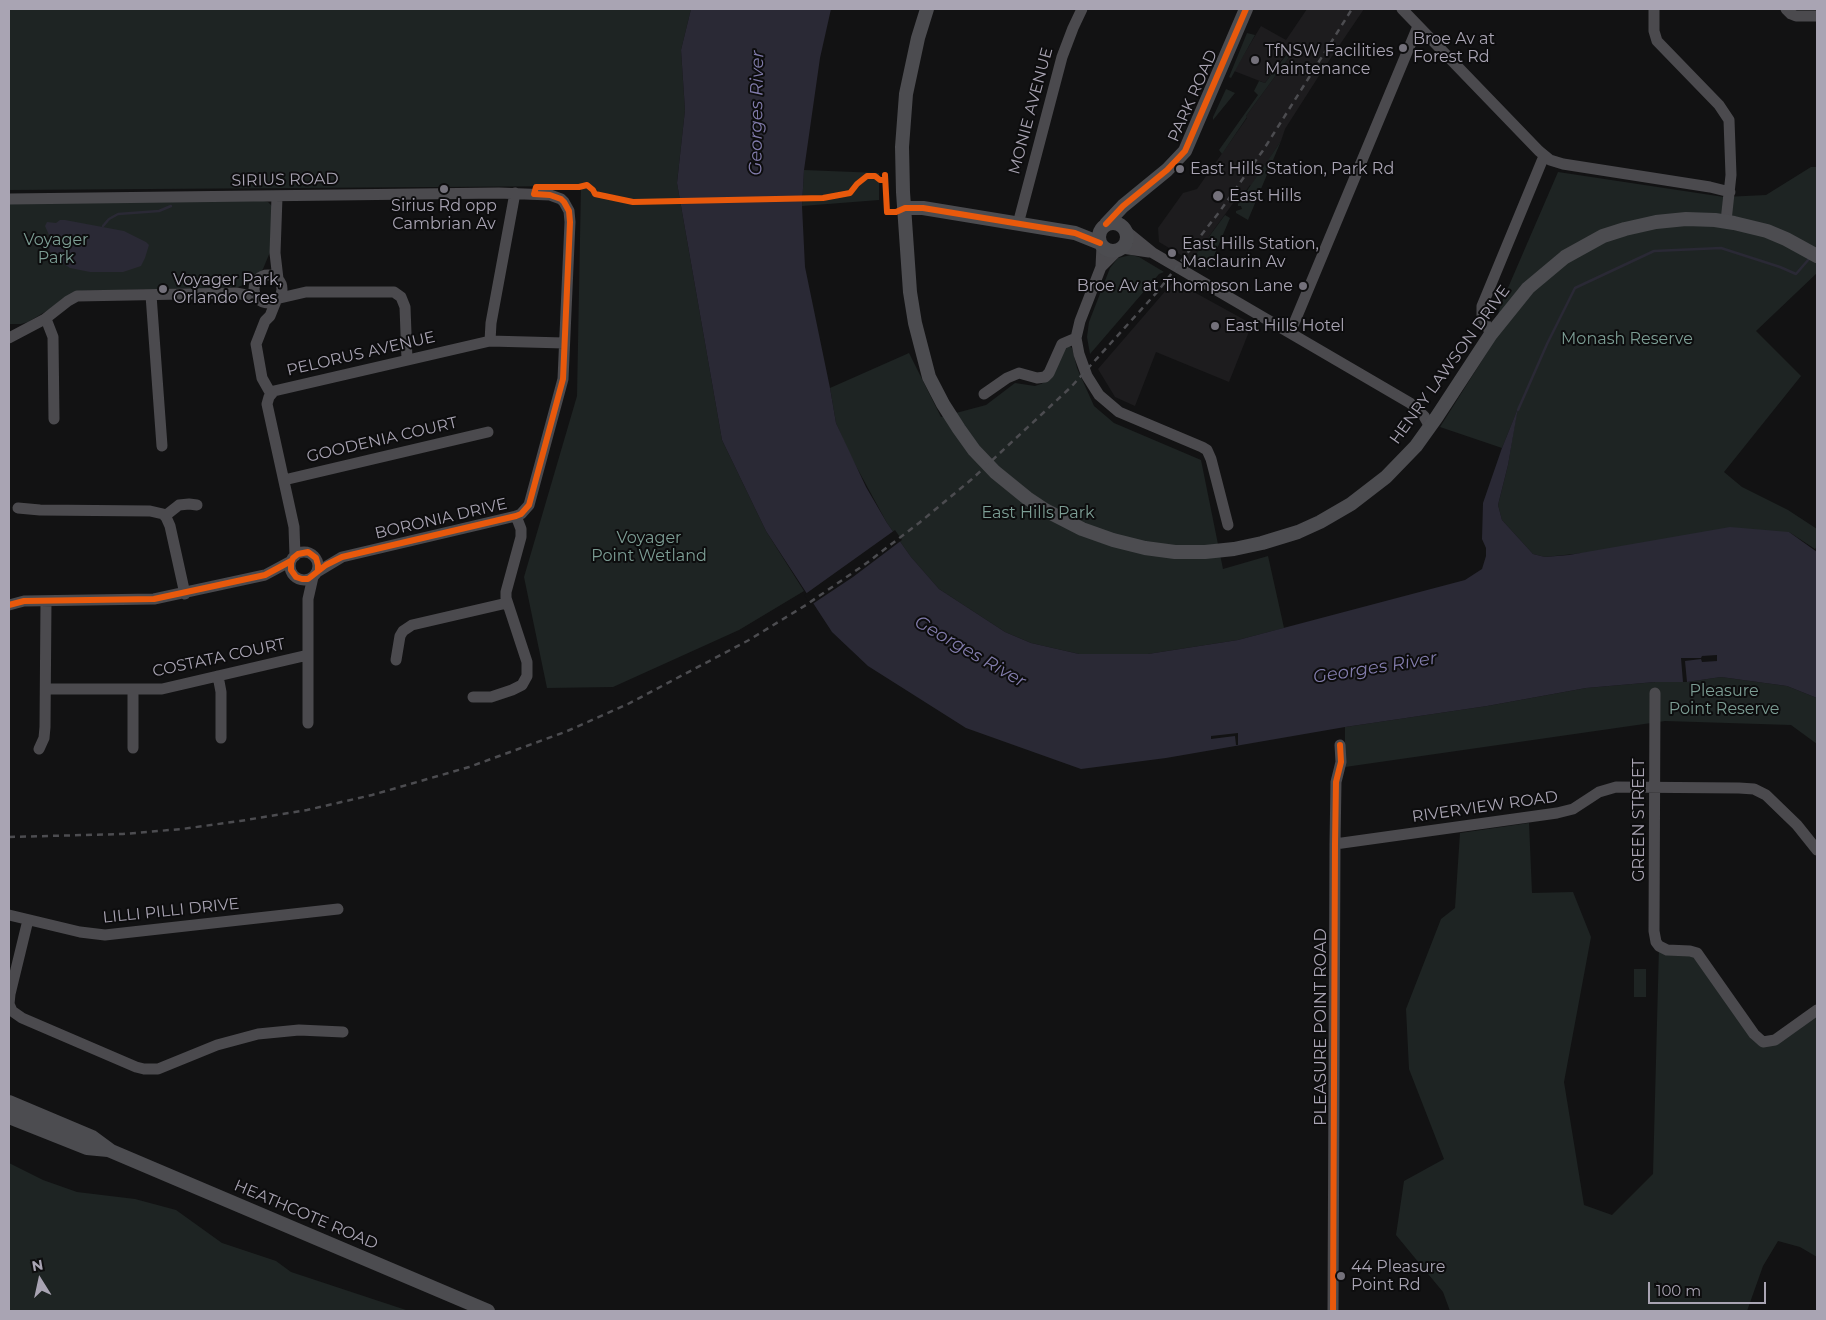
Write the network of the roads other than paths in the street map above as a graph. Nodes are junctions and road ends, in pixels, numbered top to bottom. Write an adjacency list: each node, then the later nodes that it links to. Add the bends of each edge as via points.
1 (927, 9): 16 (main road, HENRY LAWSON DRIVE, via 904,113)
2 (1082, 9): 18 (street, MONIE AVENUE, via 1062,57)
3 (1246, 9): 10 (main road, PARK ROAD, via 1185,151)
4 (1402, 9): 8 (street)
5 (1654, 9): 11 (street, via 1657,41 1727,114)
6 (1786, 9): 7 (street, via 1796,16)
7 (1817, 16)
8 (1418, 26): 9 (street); 39 (street)
9 (1544, 156): 11 (street, via 1563,164); 40 (street, via 1482,306 1482,317)
10 (1143, 191): 19 (main road, PARK ROAD); 20 (main road, PARK ROAD, via 1127,212)
11 (1730, 192): 17 (street)
12 (515, 193): 13 (street, SIRIUS ROAD); 15 (street, SIRIUS ROAD, via 550,195); 43 (street)
13 (277, 197): 14 (street, SIRIUS ROAD); 24 (street)
14 (9, 199)
15 (561, 199): 44 (street, BORONIA DRIVE, via 570,216)
16 (905, 208): 18 (main road, via 923,208); 51 (main road, HENRY LAWSON DRIVE, via 915,323 929,377 942,404 982,460 1045,510 1073,525 1102,537 1145,548 1180,552 1223,551 1253,545 1320,522 1360,498 1402,462)
17 (1726, 221): 26 (main road, HENRY LAWSON DRIVE, via 1767,231); 40 (main road, HENRY LAWSON DRIVE, via 1656,222 1593,241 1565,257 1536,280)
18 (1018, 224): 21 (main road)
19 (1104, 225): 20 (main road, via 1115,222); 21 (main road); 22 (main road, via 1098,235)
20 (1125, 229): 23 (main road, via 1128,238); 25 (street)
21 (1075, 233): 22 (main road)
22 (1101, 244): 23 (main road, via 1109,250); 27 (street)
23 (1120, 249): 25 (street); 27 (street)
24 (275, 253): 28 (street); 29 (street)
25 (1154, 253): 39 (street)
26 (1817, 256)
27 (1101, 267): 42 (street)
28 (260, 279): 29 (street, via 272,276); 31 (street); 33 (street, via 254,290)
29 (280, 282): 30 (street); 34 (street, via 282,292)
30 (306, 292): 34 (street); 45 (street, via 389,291 398,294 405,307)
31 (236, 293): 32 (street); 33 (street)
32 (151, 295): 35 (street, via 77,296); 53 (street)
33 (259, 299): 34 (street, via 269,304); 36 (street)
34 (278, 300): 36 (street)
35 (46, 319): 38 (street); 50 (street, via 53,337)
36 (265, 321): 46 (street, via 256,350 262,378)
37 (9, 327): 38 (street)
38 (30, 327): 41 (street)
39 (1290, 333): 48 (street)
40 (1491, 334): 49 (main road, HENRY LAWSON DRIVE)
41 (9, 338)
42 (1076, 338): 47 (street, via 1062,344 1048,375 1037,378 1019,373); 59 (street, via 1092,386 1110,406 1207,450)
43 (490, 341): 44 (street, PELORUS AVENUE); 45 (street, PELORUS AVENUE)
44 (564, 343): 58 (street, BORONIA DRIVE, via 562,384 531,500 526,510)
45 (407, 360): 46 (street, PELORUS AVENUE, via 284,388)
46 (271, 394): 54 (street, PELORUS AVENUE, via 267,404)
47 (984, 394)
48 (1410, 403): 49 (street, via 1429,410); 51 (street)
49 (1441, 410): 51 (main road, HENRY LAWSON DRIVE)
50 (54, 419)
51 (1430, 427)
52 (488, 432): 54 (street, GOODENIA COURT)
53 (162, 446)
54 (284, 480): 60 (street, PELORUS AVENUE)
55 (196, 504): 57 (street, via 179,506)
56 (18, 508): 57 (street, via 155,511)
57 (165, 516): 67 (street)
58 (516, 516): 62 (street, BORONIA DRIVE); 72 (street, via 521,533 506,592)
59 (1228, 525)
60 (294, 527): 61 (street, PELORUS AVENUE); 63 (street, PELORUS AVENUE)
61 (311, 554): 62 (street, BORONIA DRIVE); 63 (street, via 300,553); 65 (street, via 318,562)
62 (342, 557): 65 (street, BORONIA DRIVE)
63 (293, 559): 64 (street); 66 (street, via 291,570)
64 (265, 574): 66 (street); 67 (street)
65 (315, 574): 66 (street, via 306,580); 69 (street)
66 (297, 577): 69 (street)
67 (185, 594): 71 (street, via 146,600)
68 (9, 595): 70 (street)
69 (308, 599): 74 (street)
70 (24, 600): 71 (street); 73 (street)
71 (46, 601): 77 (street)
72 (507, 603): 75 (street, via 412,625 400,636); 80 (street, via 527,662 527,676 522,685 512,690)
73 (9, 605)
74 (308, 655): 76 (street, COSTATA COURT); 81 (street)
75 (396, 660)
76 (218, 676): 78 (street, COSTATA COURT, via 169,688); 82 (street)
77 (46, 689): 78 (street, COSTATA COURT); 85 (street, via 45,733)
78 (133, 690): 84 (street)
79 (1655, 693): 86 (street, GREEN STREET)
80 (473, 697)
81 (308, 723)
82 (221, 738)
83 (1340, 744): 87 (street, PLEASURE POINT ROAD)
84 (133, 748)
85 (40, 749)
86 (1655, 787): 87 (street, RIVERVIEW ROAD, via 1610,788 1579,806 1557,814); 88 (street, RIVERVIEW ROAD, via 1760,791 1804,832); 92 (street, GREEN STREET, via 1654,931 1659,946 1697,953 1763,1042 1775,1040)
87 (1335, 844): 98 (street, PLEASURE POINT ROAD)
88 (1817, 850)
89 (338, 908): 91 (street, LILLI PILLI DRIVE, via 114,935 80,932)
90 (9, 916): 91 (street, LILLI PILLI DRIVE)
91 (28, 920): 93 (street, via 10,994 12,1011 136,1067 151,1070 164,1067 206,1048 258,1034 298,1030)
92 (1817, 1010)
93 (344, 1032)
94 (9, 1102): 96 (main road, HEATHCOTE ROAD, via 92,1137)
95 (9, 1116): 96 (main road, HEATHCOTE ROAD, via 86,1148)
96 (111, 1151): 97 (main road, HEATHCOTE ROAD)
97 (488, 1311)
98 (1333, 1311)

